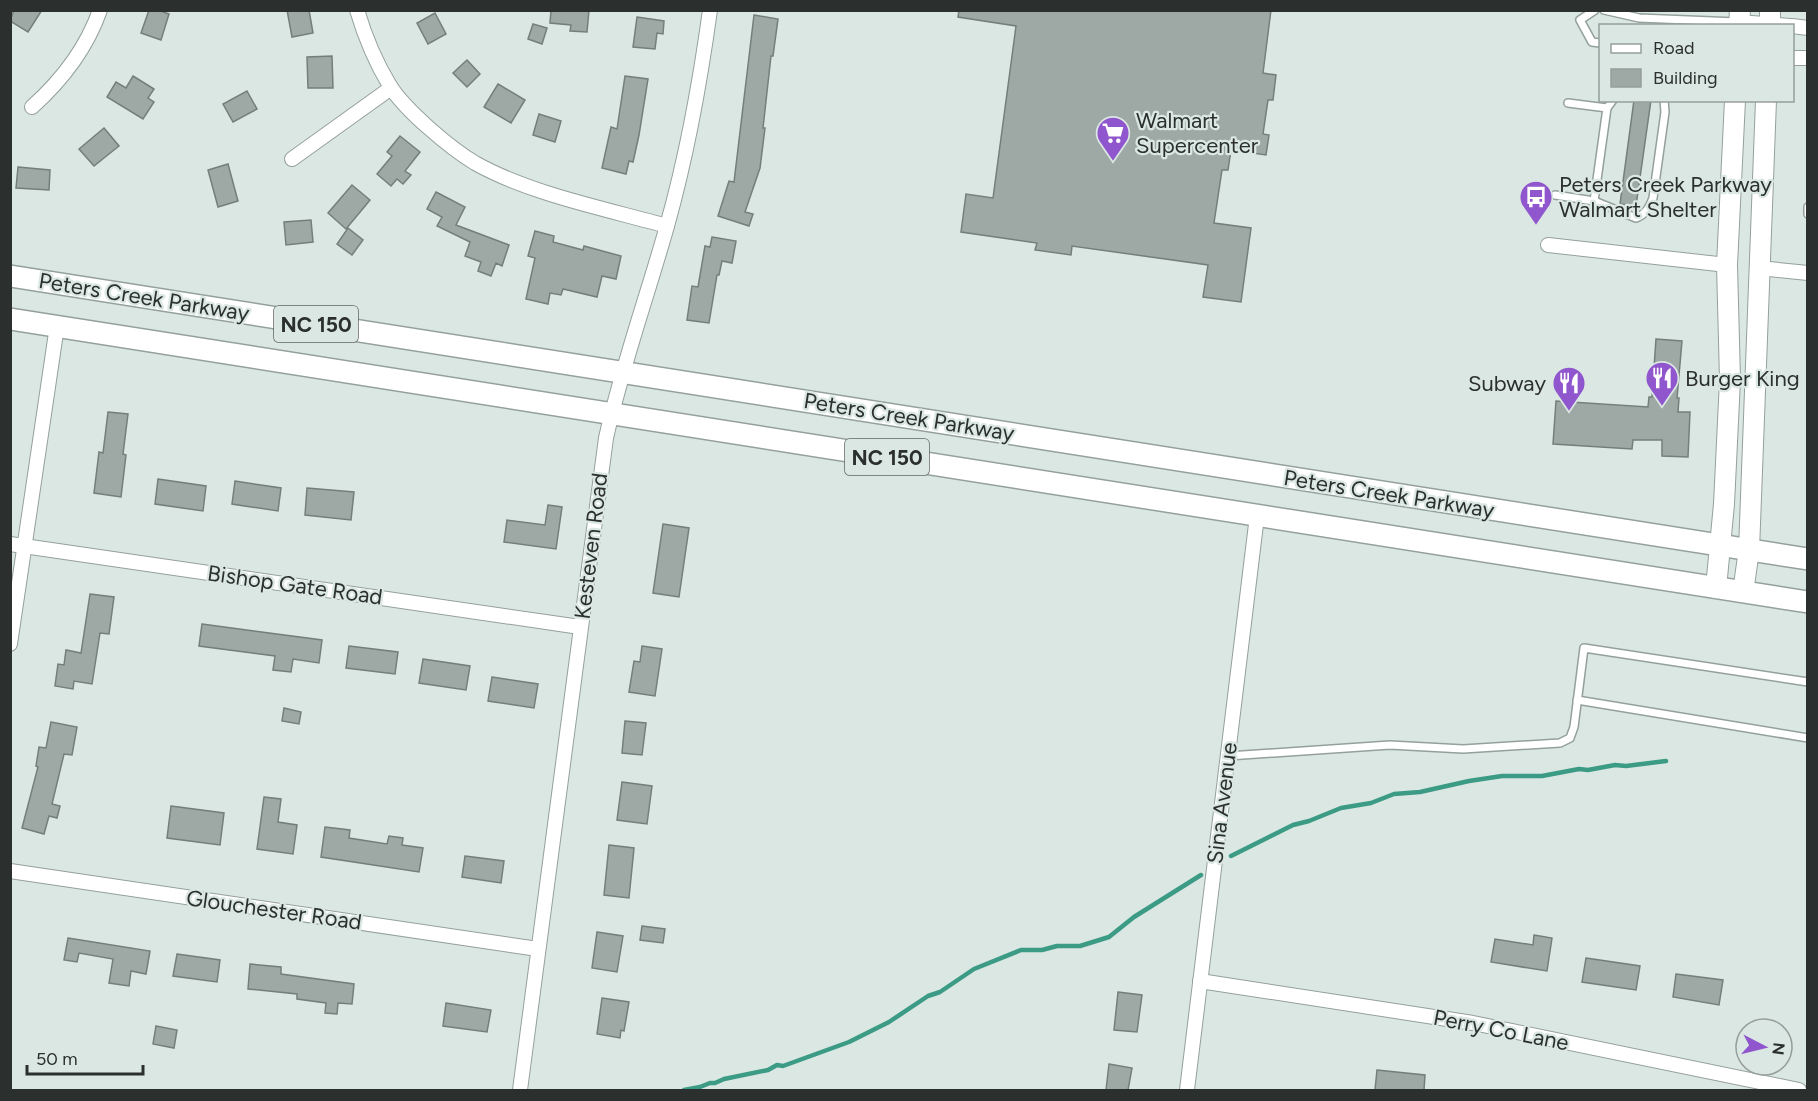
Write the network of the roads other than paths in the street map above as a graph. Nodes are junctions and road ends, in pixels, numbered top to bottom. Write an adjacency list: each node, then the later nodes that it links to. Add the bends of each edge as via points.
1 (100, 10): 15 (street, via 62,76)
2 (357, 10): 9 (street)
3 (710, 10): 22 (street, Kesteven Road, via 701,79)
4 (1595, 10): 8 (lane, via 1580,20 1592,42)
5 (1604, 10): 6 (lane, via 1639,18)
6 (1739, 19): 7 (street)
7 (1779, 22)
8 (1599, 43)
9 (391, 88): 17 (street); 22 (street, via 418,117 475,163 561,196)
10 (1612, 102): 16 (lane)
11 (1664, 102): 19 (lane, via 1650,208 1636,218)
12 (1735, 102): 24 (main road)
13 (1766, 102): 25 (main road)
14 (1568, 103): 16 (lane)
15 (32, 107)
16 (1607, 108): 19 (lane)
17 (292, 159)
18 (1556, 195): 19 (lane)
19 (1594, 201)
20 (1808, 207): 21 (lane)
21 (1808, 214)
22 (667, 226): 30 (street, Kesteven Road)
23 (1548, 245): 24 (street)
24 (1727, 265): 34 (main road, via 1730,380)
25 (1759, 268): 26 (street); 36 (main road)
26 (1808, 273)
27 (10, 276): 30 (main road, Peters Creek Parkway / NC 150)
28 (10, 319): 29 (main road, Peters Creek Parkway / NC 150)
29 (57, 326): 31 (main road, Peters Creek Parkway / NC 150); 35 (street)
30 (622, 371): 31 (street, Kesteven Road); 34 (main road, Peters Creek Parkway / NC 150)
31 (611, 414): 32 (main road, Peters Creek Parkway / NC 150); 41 (street, Kesteven Road, via 598,482)
32 (1257, 516): 38 (main road, Peters Creek Parkway / NC 150); 46 (street, Sina Avenue)
33 (10, 544): 35 (street, Bishop Gate Road)
34 (1721, 546): 36 (main road, Peters Creek Parkway / NC 150); 38 (main road)
35 (26, 547): 41 (street, Bishop Gate Road); 42 (street)
36 (1749, 550): 37 (main road, Peters Creek Parkway / NC 150); 39 (main road)
37 (1808, 560)
38 (1716, 588): 39 (main road, Peters Creek Parkway / NC 150)
39 (1743, 592): 40 (main road, Peters Creek Parkway / NC 150)
40 (1808, 603)
41 (580, 627): 48 (street, Kesteven Road)
42 (10, 644)
43 (1808, 682): 44 (lane, via 1584,648)
44 (1577, 700): 45 (lane); 46 (lane, via 1570,738 1560,743 1463,749 1390,745)
45 (1808, 738)
46 (1228, 756): 49 (street, Sina Avenue)
47 (10, 871): 48 (street, Glouchester Road)
48 (538, 949): 50 (street, Kesteven Road)
49 (1200, 981): 51 (street, Sina Avenue); 52 (street, Perry Co Lane, via 1473,1023)
50 (520, 1090)
51 (1187, 1090)
52 (1799, 1090)

